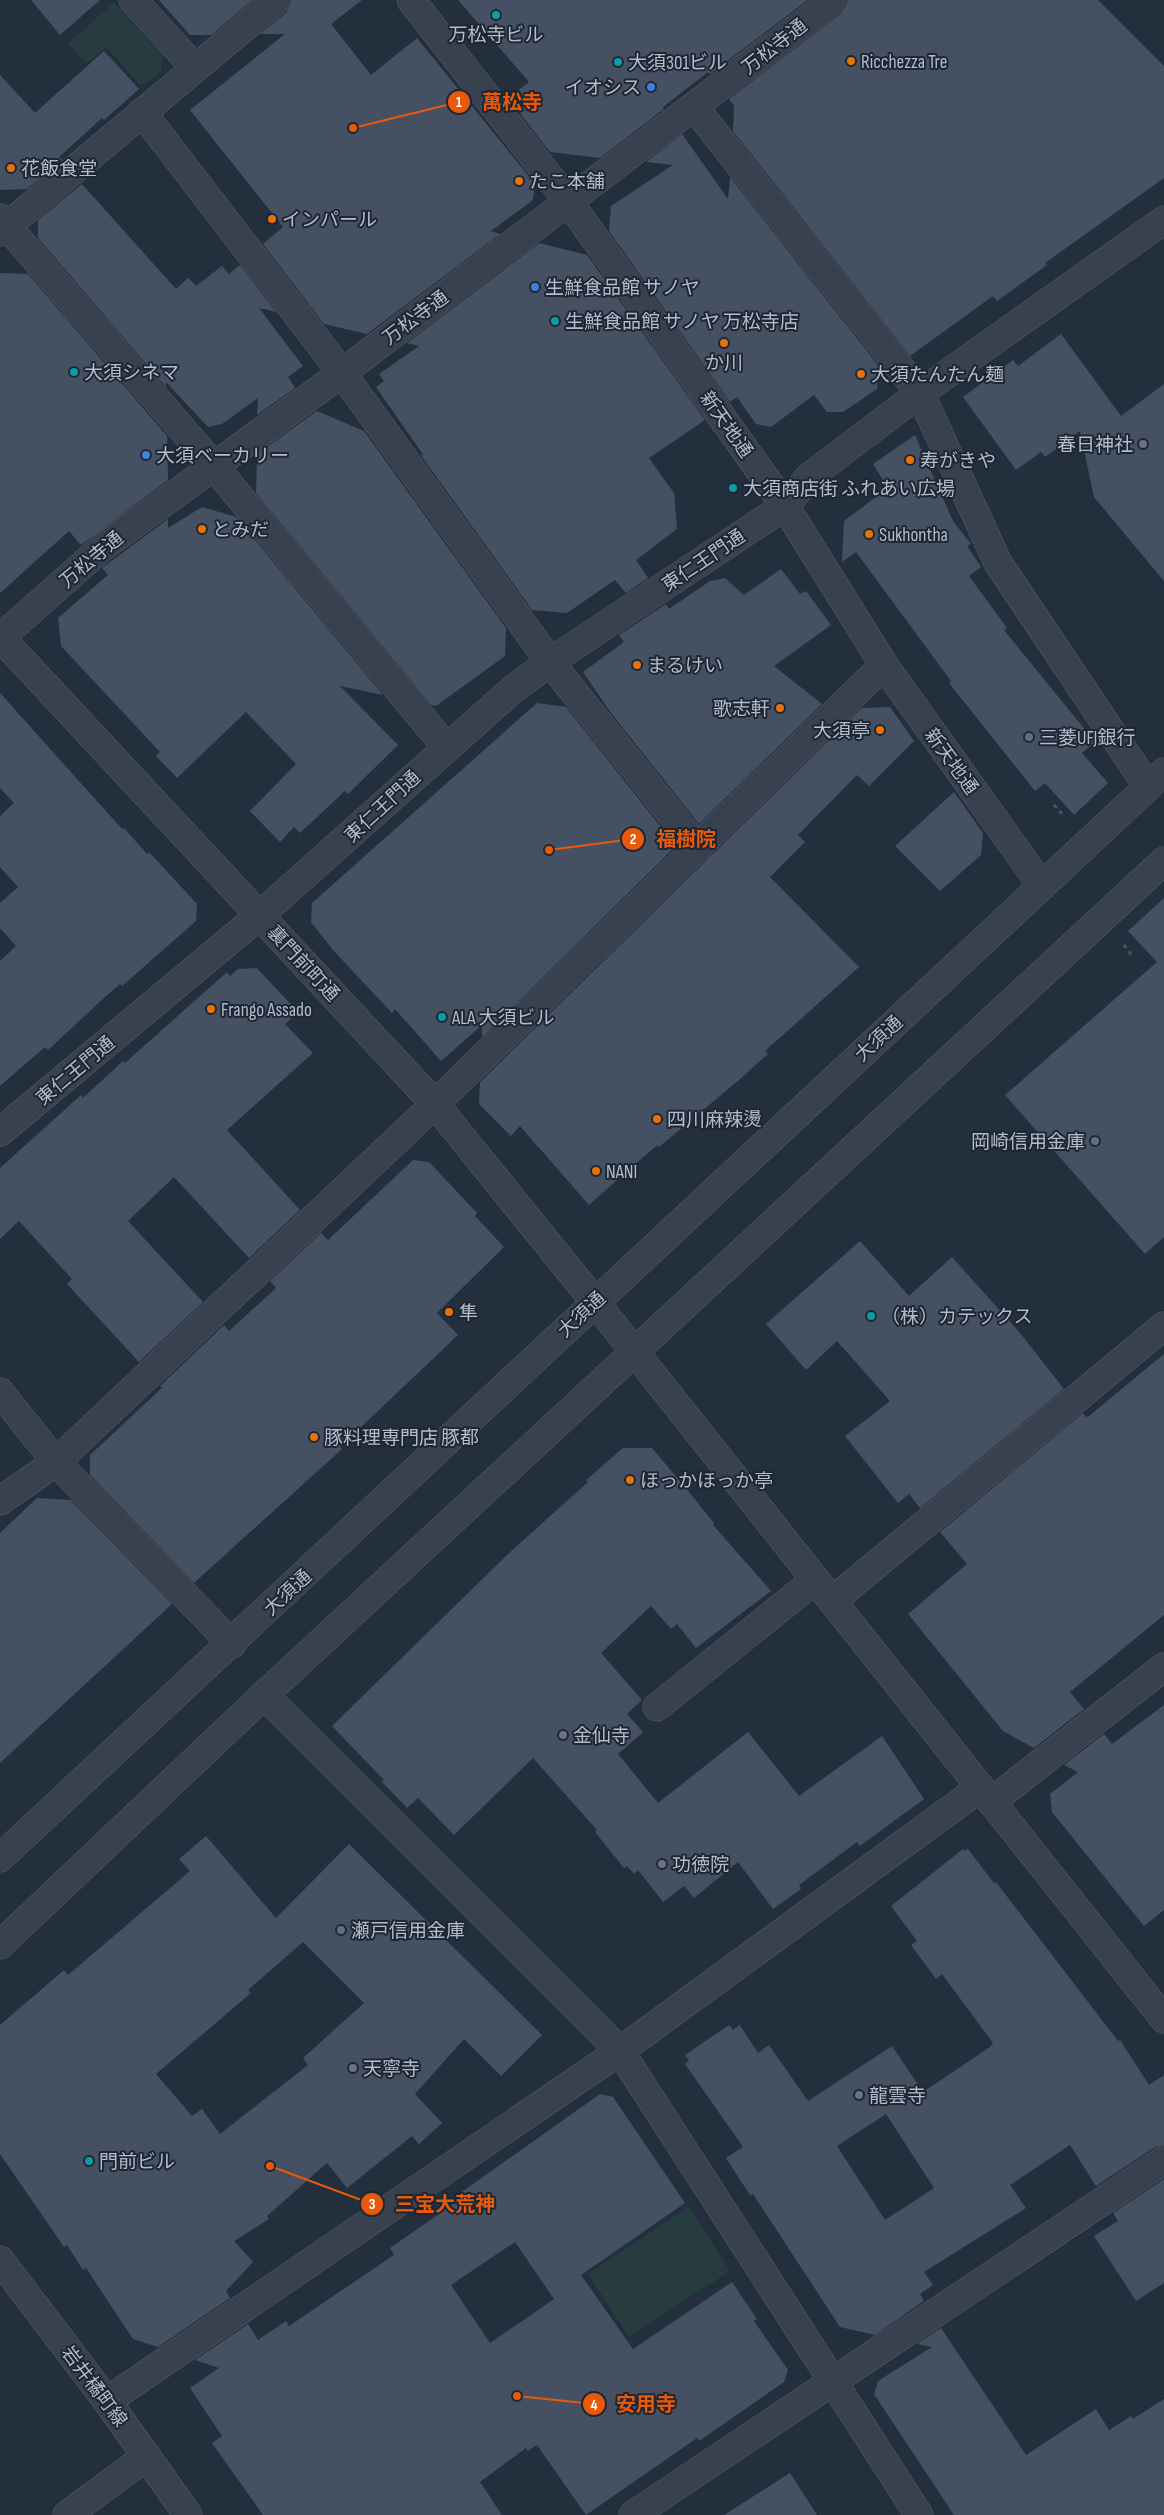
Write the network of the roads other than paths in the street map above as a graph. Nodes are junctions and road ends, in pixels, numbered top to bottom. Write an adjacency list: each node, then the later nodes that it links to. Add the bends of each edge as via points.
1 (133, 0): 5 (street)
2 (277, 0): 5 (street)
3 (411, 0): 8 (street, 新天地通)
4 (834, 0): 6 (street, 万松寺通)
5 (195, 68): 7 (street)
6 (694, 108): 8 (street, 万松寺通); 12 (street)
7 (142, 112): 10 (street); 11 (street)
8 (569, 202): 11 (street, 万松寺通); 14 (street, 新天地通)
9 (1164, 220): 12 (street, 東仁王門通)
10 (2, 225): 13 (street)
11 (342, 372): 13 (street, 万松寺通); 16 (street)
12 (920, 393): 14 (street, 東仁王門通, via 809,476); 19 (street, via 998,564)
13 (214, 466): 15 (street, 万松寺通, via 104,546); 18 (street)
14 (785, 506): 16 (street, 東仁王門通); 17 (street, 新天地通)
15 (0, 637): 23 (street, 裏門前町通)
16 (550, 662): 18 (street, 東仁王門通); 20 (street)
17 (884, 665): 20 (street); 22 (street, 新天地通)
18 (446, 747): 23 (street, 東仁王門通)
19 (1156, 780): 22 (street, 大須通)
20 (698, 848): 24 (street)
21 (1164, 861): 28 (street)
22 (1042, 886): 26 (street, 大須通)
23 (260, 915): 24 (street, 裏門前町通); 25 (street, 東仁王門通)
24 (435, 1104): 26 (street, 裏門前町通); 30 (street)
25 (0, 1132)
26 (595, 1302): 28 (street, 裏門前町通); 34 (street, 大須通)
27 (1164, 1326): 33 (street)
28 (634, 1352): 32 (street, 裏門前町通); 36 (street)
29 (0, 1392): 30 (street)
30 (56, 1462): 31 (street); 34 (street)
31 (0, 1501)
32 (815, 1580): 33 (street, 裏門前町通); 37 (street)
33 (832, 1601): 38 (street, 裏門前町通)
34 (232, 1644): 39 (street, 大須通)
35 (1164, 1667): 38 (street)
36 (264, 1695): 40 (street); 42 (street)
37 (657, 1707)
38 (986, 1795): 41 (street, 裏門前町通); 42 (street)
39 (0, 1858)
40 (0, 1945)
41 (1163, 2017)
42 (620, 2051): 45 (street); 46 (street)
43 (1164, 2160): 45 (street)
44 (0, 2260): 46 (street, 岩井橘町線)
45 (832, 2380): 50 (street); 51 (street)
46 (107, 2401): 47 (street, 岩井橘町線)
47 (147, 2456): 48 (street); 49 (street, 岩井橘町線)
48 (67, 2515)
49 (188, 2515)
50 (633, 2515)
51 (919, 2515)

